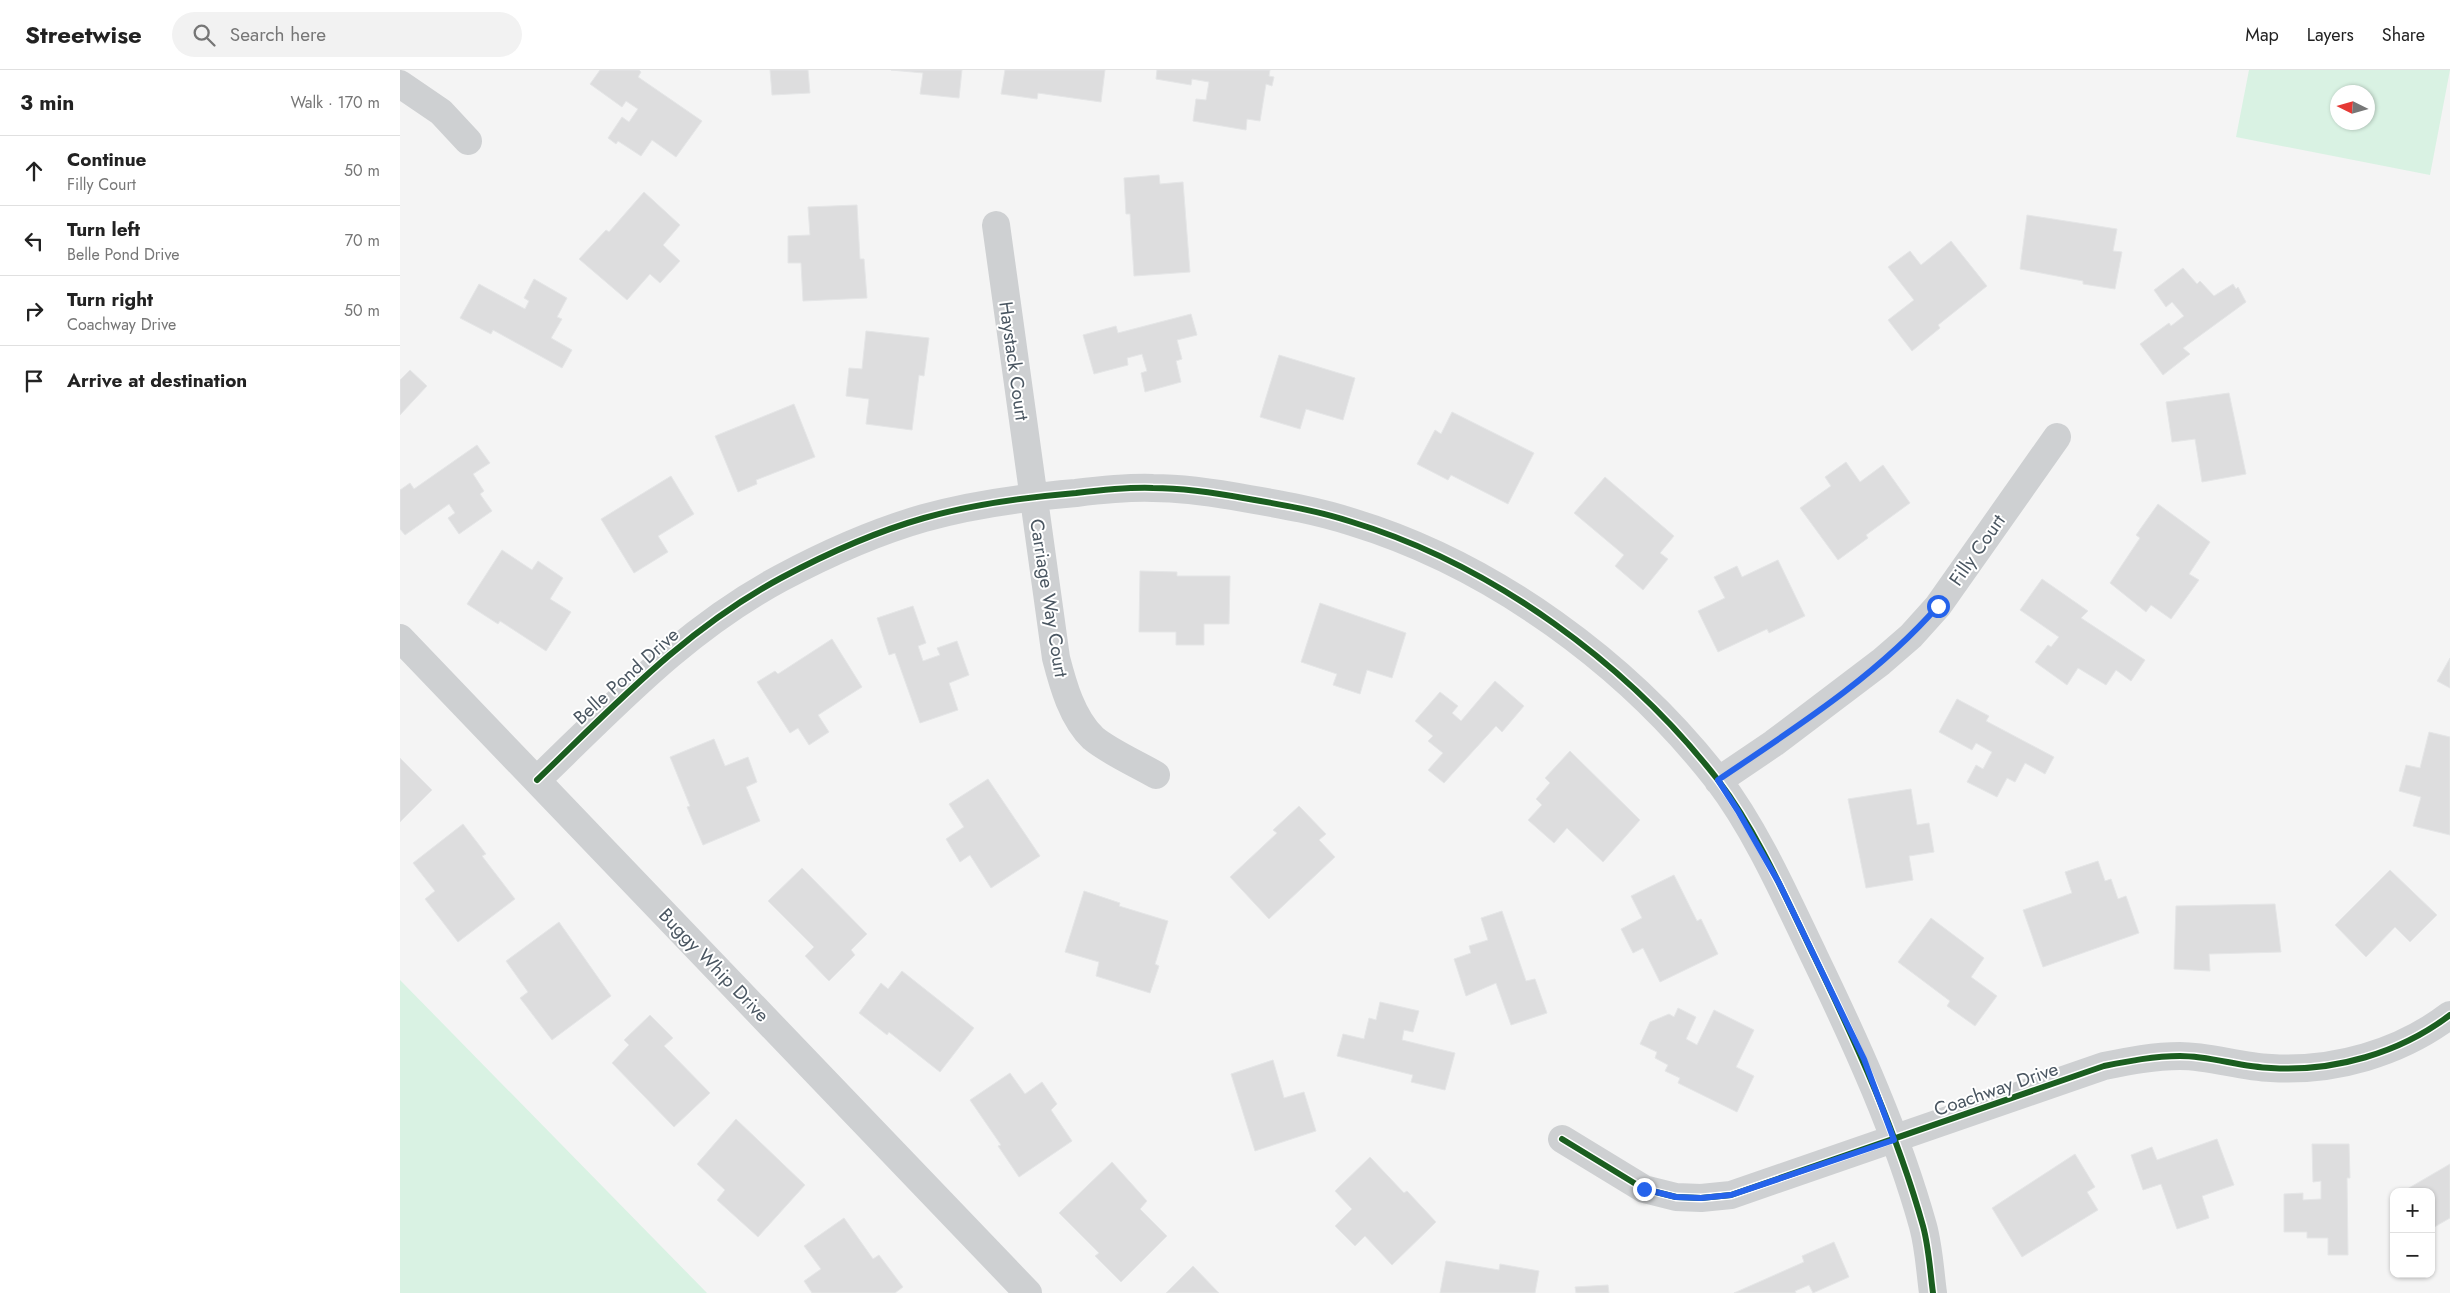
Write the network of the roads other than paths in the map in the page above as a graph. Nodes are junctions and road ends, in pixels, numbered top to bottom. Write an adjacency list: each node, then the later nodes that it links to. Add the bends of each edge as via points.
1 (400, 84): 2 (street, via 441,112)
2 (468, 141)
3 (996, 225): 5 (street, Haystack Court)
4 (2057, 437): 9 (street, Filly Court, via 1938,606 1911,636 1774,743)
5 (1033, 497): 7 (street, Carriage Way Court, via 1056,658 1064,690 1093,738); 8 (street, Belle Pond Drive, via 925,518 845,547 779,579 716,618 663,658); 9 (street, Belle Pond Drive, via 1151,488 1205,491 1303,508 1355,522 1406,541 1496,585 1585,646 1664,719)
6 (400, 638): 8 (street, Buggy Whip Drive)
7 (1156, 775)
8 (537, 780): 13 (street, Buggy Whip Drive)
9 (1718, 780): 12 (street, Belle Pond Drive, via 1779,883 1864,1059)
10 (2450, 1015): 12 (street, Coachway Drive, via 2388,1050 2323,1067 2270,1068 2181,1056 2104,1066)
11 (1562, 1139): 12 (street, Coachway Drive, via 1644,1189 1676,1197 1701,1198 1731,1195)
12 (1894, 1140): 14 (street, Belle Pond Drive, via 1924,1228)
13 (1028, 1293)
14 (1933, 1293)

